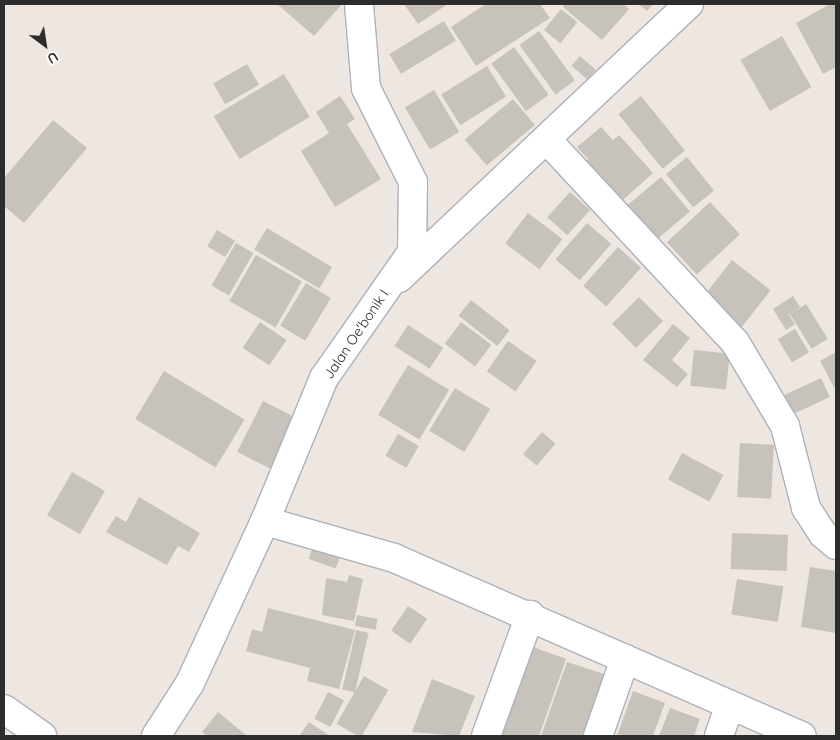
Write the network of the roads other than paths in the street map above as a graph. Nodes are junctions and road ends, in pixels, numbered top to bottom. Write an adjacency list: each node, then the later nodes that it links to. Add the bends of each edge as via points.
1 (359, 4): 4 (street, Jalan Oe'bonik I, via 366,88 413,182 412,252)
2 (689, 4): 3 (street)
3 (548, 141): 4 (street); 6 (street, via 735,342 785,426 806,508 823,534)
4 (388, 287): 5 (street, Jalan Oe'bonik I, via 324,378)
5 (265, 521): 7 (street, via 394,558 496,604); 12 (street, Jalan Oe'bonik I, via 190,683)
6 (836, 545)
7 (530, 615): 8 (street); 13 (street)
8 (625, 659): 9 (street); 14 (street)
9 (729, 707): 15 (street); 16 (street)
10 (4, 710): 11 (street)
11 (42, 736)
12 (156, 736)
13 (486, 736)
14 (598, 736)
15 (719, 736)
16 (802, 736)

